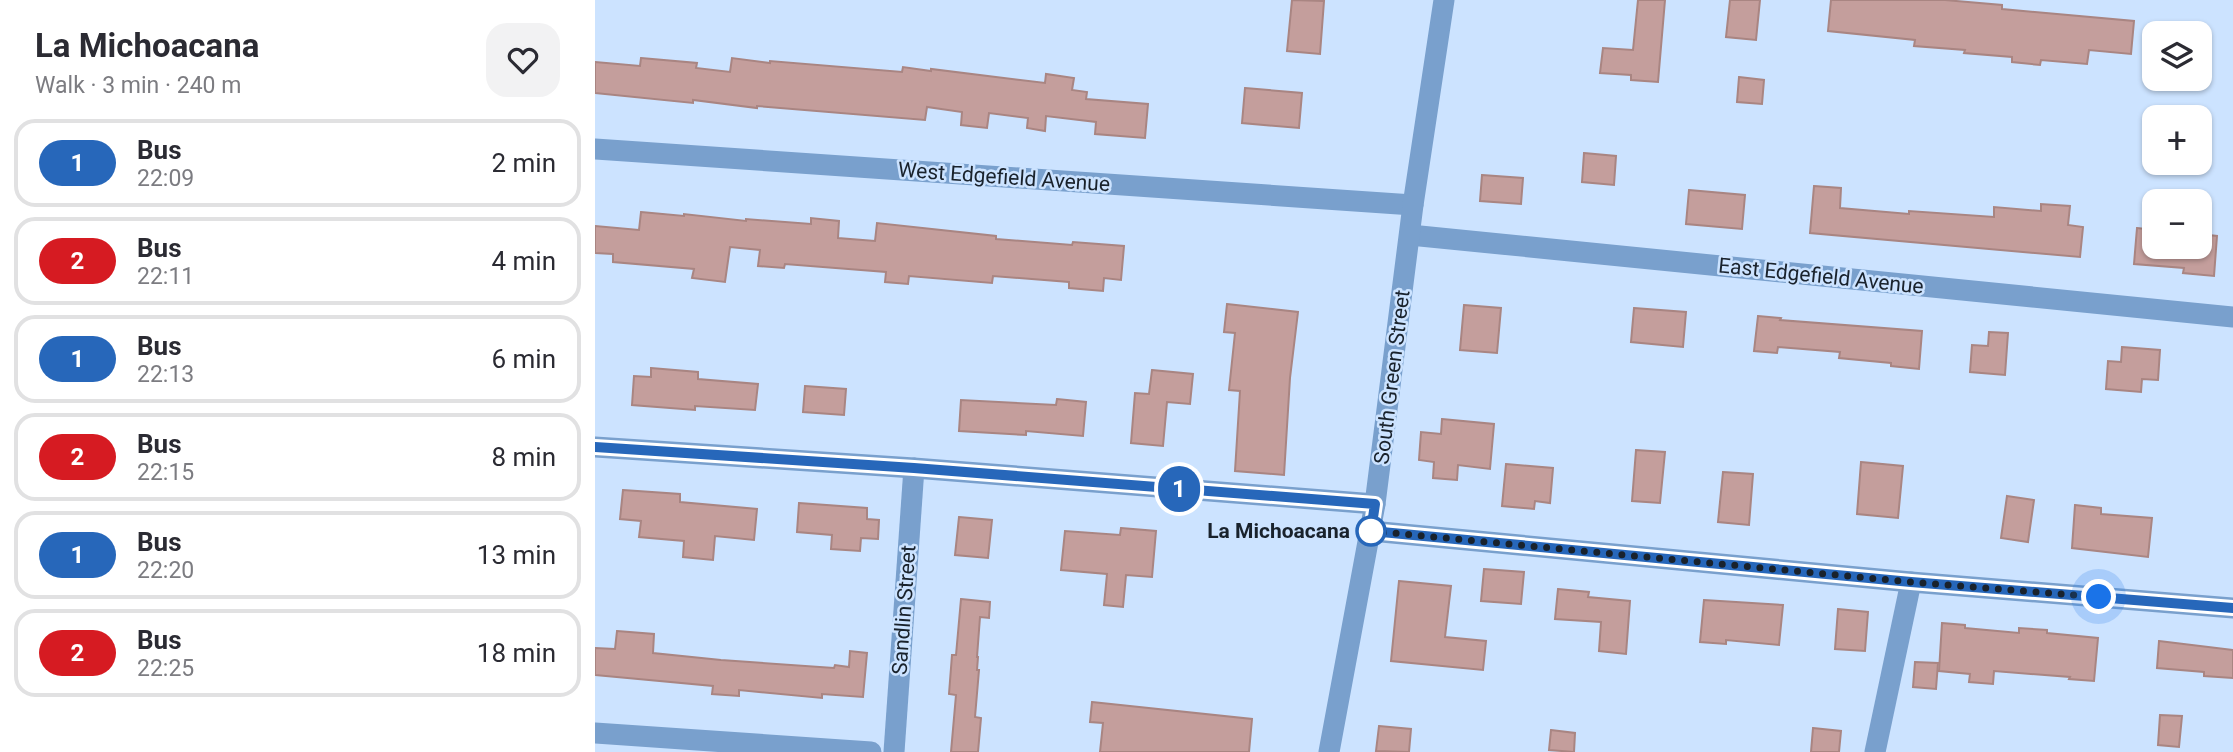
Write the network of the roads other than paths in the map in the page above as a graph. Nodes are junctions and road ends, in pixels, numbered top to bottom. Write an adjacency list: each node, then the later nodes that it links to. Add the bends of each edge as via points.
1 (1444, 0): 3 (street, South Green Street)
2 (595, 149): 3 (street, West Edgefield Avenue)
3 (1413, 205): 4 (street, South Green Street)
4 (1410, 235): 5 (street, East Edgefield Avenue); 8 (street, South Green Street)
5 (2233, 317)
6 (595, 447): 7 (street)
7 (914, 468): 8 (street); 14 (street, Sandlin Street)
8 (1375, 504): 9 (street, South Green Street)
9 (1371, 531): 10 (street); 15 (street, South Green Street)
10 (1911, 582): 11 (street); 16 (street)
11 (2233, 608)
12 (595, 733): 13 (street)
13 (871, 752)
14 (894, 752)
15 (1329, 752)
16 (1875, 752)

